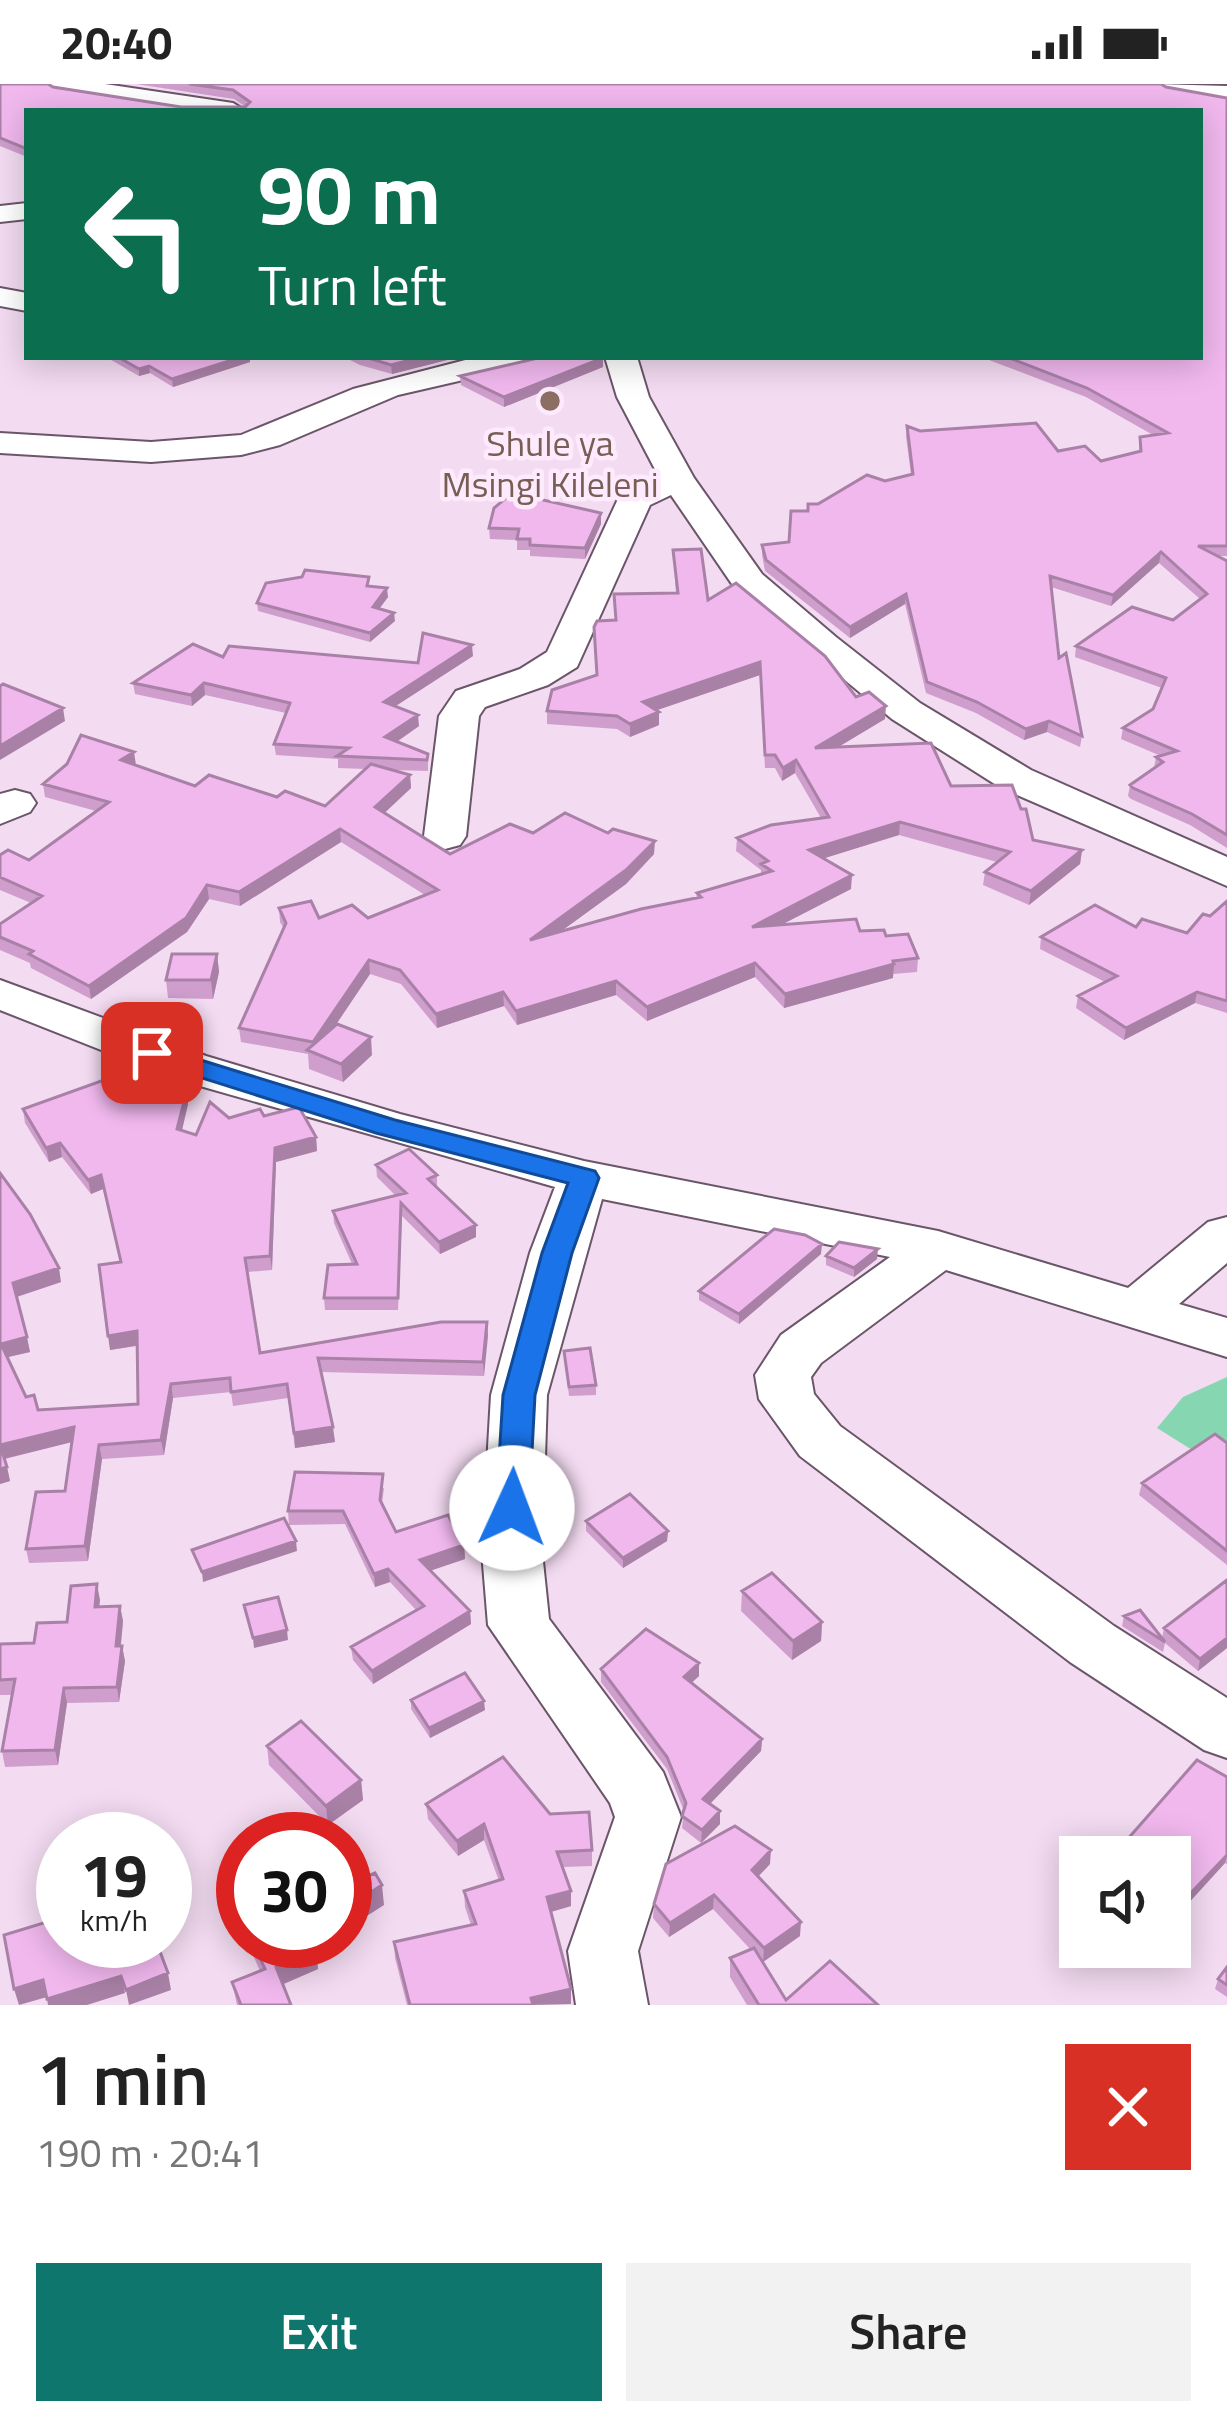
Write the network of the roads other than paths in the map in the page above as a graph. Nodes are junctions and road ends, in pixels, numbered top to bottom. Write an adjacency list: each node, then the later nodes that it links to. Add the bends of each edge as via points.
1 (55, 84): 4 (street)
2 (1167, 84): 3 (street)
3 (1227, 94)
4 (213, 108)
5 (509, 360): 7 (street, via 414,381 241,446)
6 (622, 360): 8 (street)
7 (0, 443)
8 (677, 479): 9 (street, via 635,499 563,658 470,699 459,716); 10 (street, via 749,582 906,710 1016,779)
9 (445, 836)
10 (1227, 873)
11 (0, 994): 12 (street, via 189,1066)
12 (584, 1178): 14 (street); 18 (street, via 519,1395 512,1552 519,1625 640,1792 648,1817 603,1951)
13 (1227, 1235): 15 (street)
14 (938, 1249): 15 (street); 17 (street, via 801,1349 783,1375 787,1399 820,1441 915,1516)
15 (1139, 1308): 16 (street)
16 (1227, 1338)
17 (1227, 1731)
18 (613, 2005)

